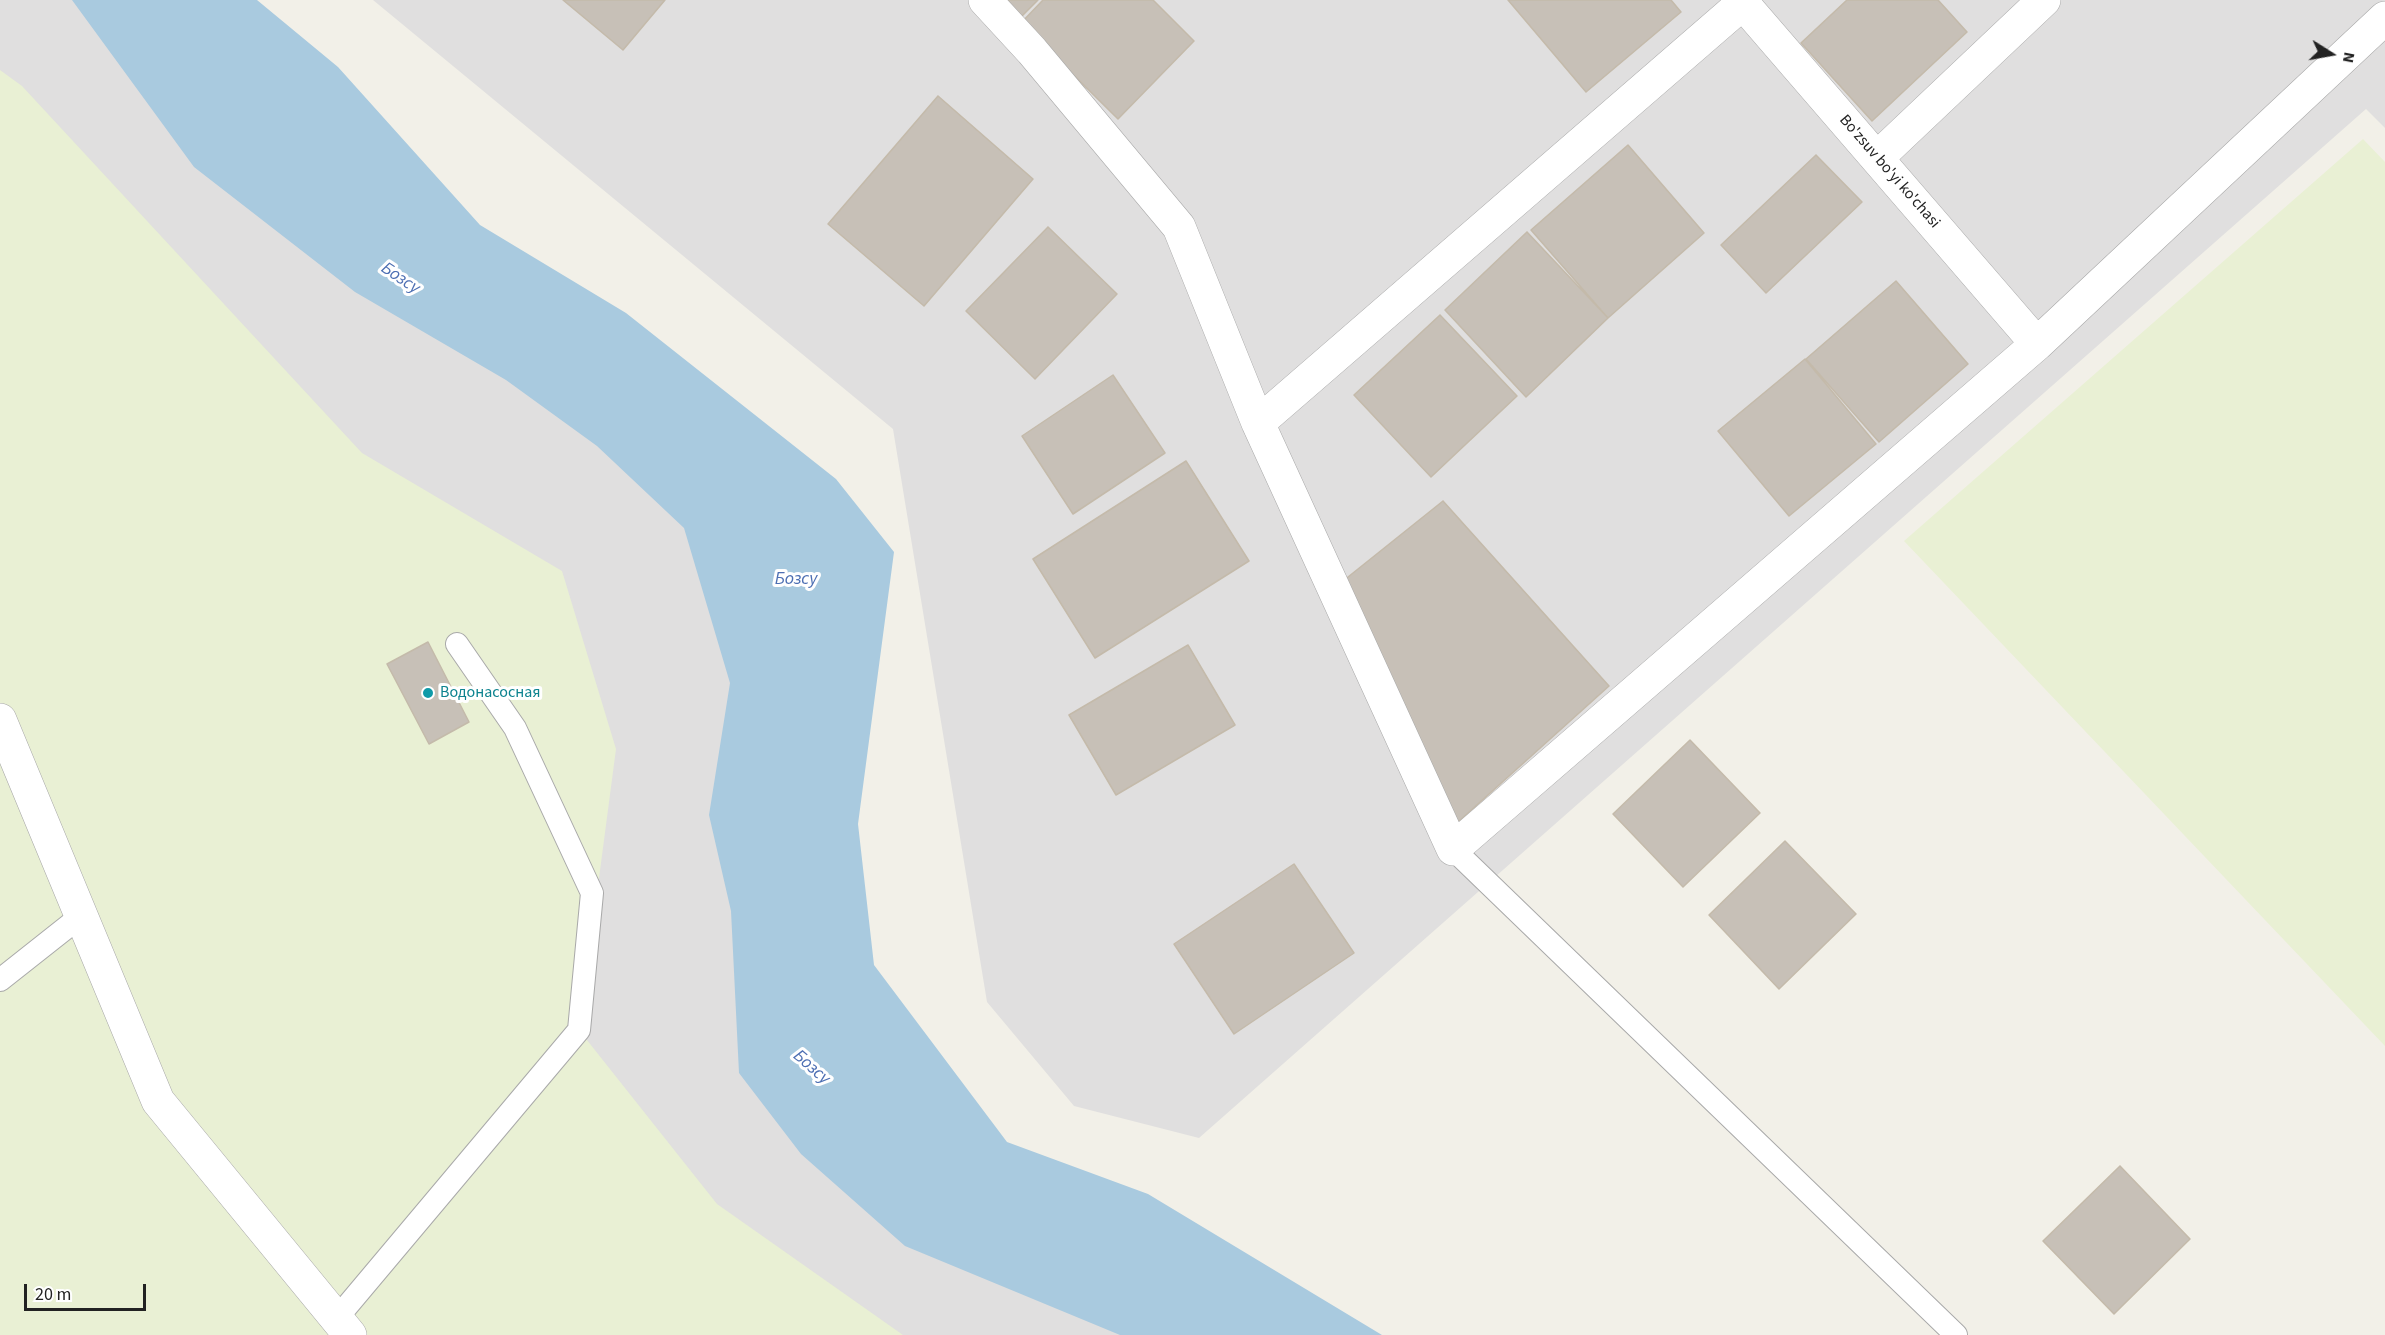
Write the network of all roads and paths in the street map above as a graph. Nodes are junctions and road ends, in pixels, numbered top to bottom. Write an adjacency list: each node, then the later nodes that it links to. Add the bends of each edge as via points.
1 (985, 0): 7 (street, via 1179,227)
2 (2044, 0): 5 (street)
3 (1741, 2): 5 (street, Bo'zsuv bo'yi ko'chasi); 7 (street)
4 (2385, 18): 6 (street)
5 (1877, 158): 6 (street, Bo'zsuv bo'yi ko'chasi)
6 (2037, 344): 10 (street)
7 (1258, 423): 10 (street)
8 (457, 644): 13 (lane, via 515,728 592,893 579,1030)
9 (0, 720): 11 (street)
10 (1453, 849): 14 (lane)
11 (81, 916): 12 (lane); 13 (street, via 158,1101)
12 (0, 980)
13 (343, 1327)
14 (1956, 1335)

